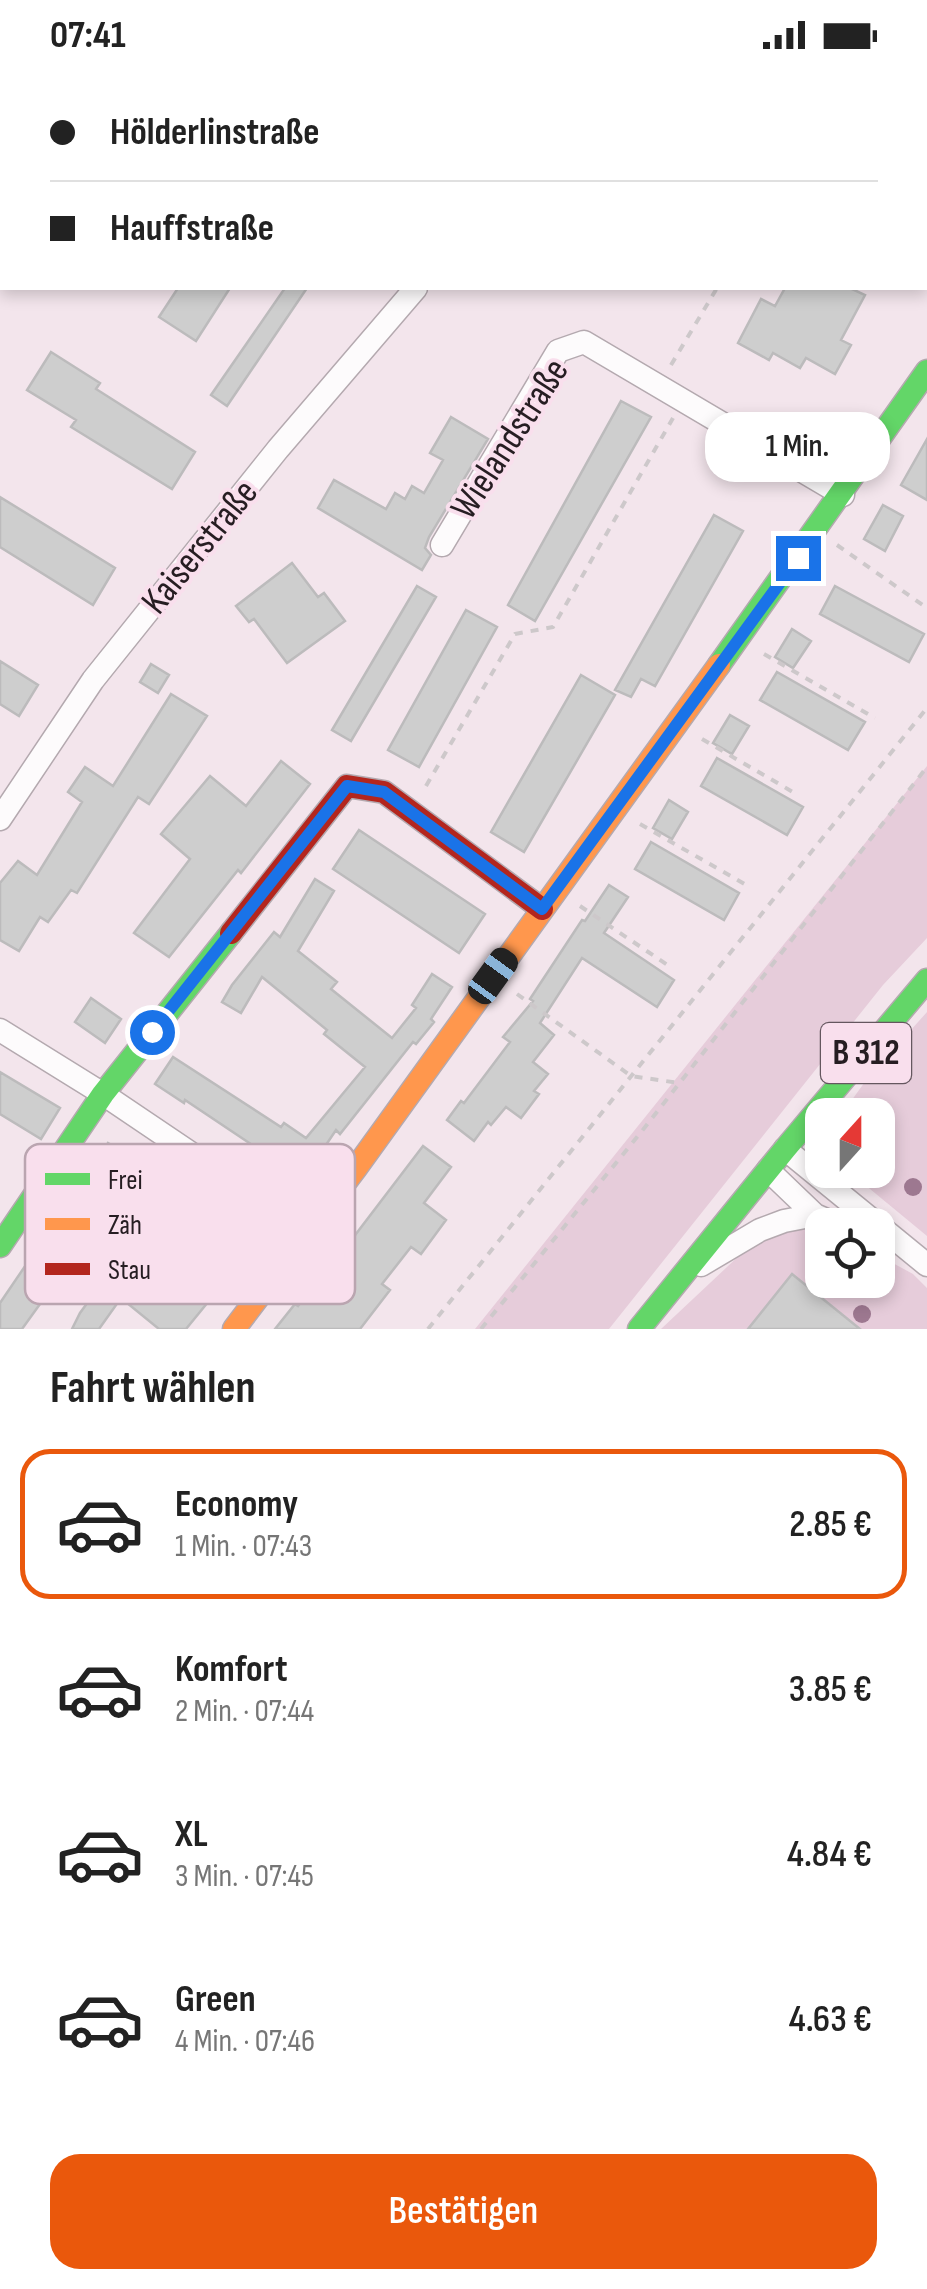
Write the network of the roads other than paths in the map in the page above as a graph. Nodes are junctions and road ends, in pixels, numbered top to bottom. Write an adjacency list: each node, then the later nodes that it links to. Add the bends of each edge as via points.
1 (414, 290): 5 (street, Kaiserstraße, via 93,680)
2 (927, 371): 3 (street)
3 (843, 495): 4 (street, Wielandstraße, via 584,342 558,351); 6 (street)
4 (442, 546)
5 (0, 819)
6 (542, 909): 9 (street, via 384,792 347,786); 13 (street)
7 (927, 980): 12 (street, B 312)
8 (0, 1030): 9 (street)
9 (103, 1094): 10 (street); 11 (street)
10 (69, 1144)
11 (177, 1144)
12 (785, 1149): 14 (street, B 312); 20 (street)
13 (355, 1170)
14 (768, 1170): 15 (street); 21 (street, B 312)
15 (808, 1208)
16 (25, 1209): 18 (street)
17 (805, 1217): 21 (street, via 760,1230)
18 (0, 1246)
19 (895, 1250): 20 (street)
20 (926, 1264)
21 (680, 1276): 24 (street, B 312)
22 (254, 1304): 23 (street)
23 (234, 1329)
24 (639, 1329)

